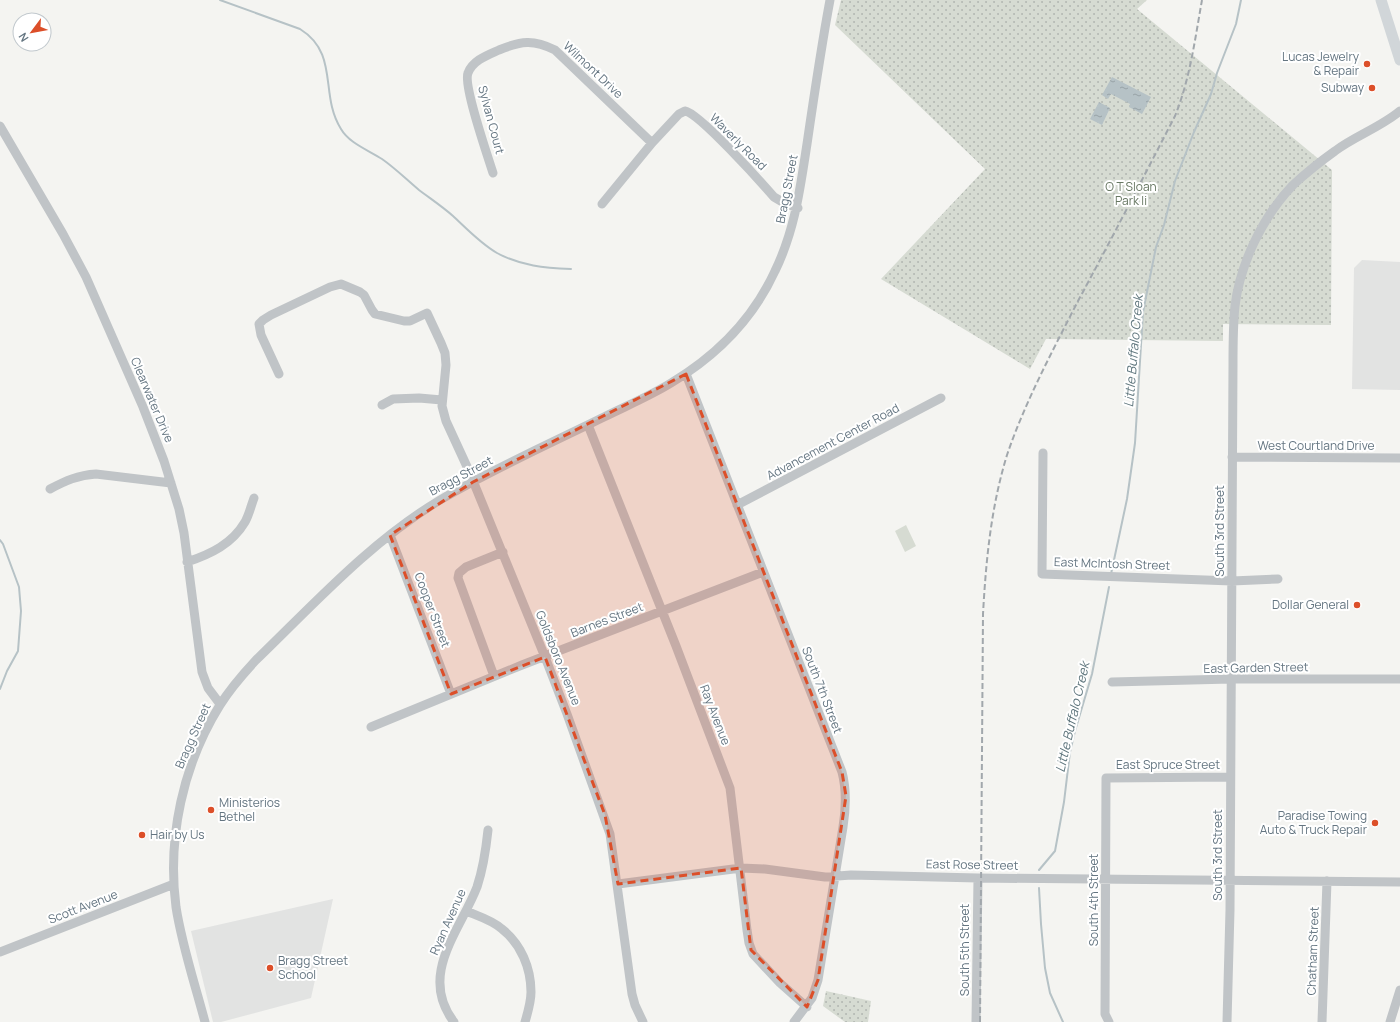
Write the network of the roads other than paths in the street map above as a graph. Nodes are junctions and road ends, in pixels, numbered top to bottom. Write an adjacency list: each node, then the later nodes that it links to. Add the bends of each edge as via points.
1 (830, 0): 11 (street, Bragg Street)
2 (1381, 0): 3 (main road)
3 (1398, 48): 4 (main road)
4 (1400, 60)
5 (467, 74): 8 (street, Wilmont Drive, via 473,64 483,57 511,45 527,42 542,44 555,50); 9 (street, Sylvan Court, via 470,97)
6 (1400, 111): 19 (street, South 3rd Street, via 1337,150 1292,186 1254,244 1242,273 1235,305)
7 (0, 126): 22 (street, Clearwater Drive, via 86,277 143,407)
8 (652, 143): 10 (street); 11 (street, Waverly Road, via 679,114 685,110 692,113 774,197)
9 (493, 173)
10 (602, 204)
11 (798, 208): 13 (street, Bragg Street, via 787,243 766,289 722,345)
12 (279, 374): 15 (street, Goldsboro Avenue, via 261,335 259,324 266,318 341,284 360,292 375,314 410,321 427,313 445,353)
13 (686, 374): 17 (street, Bragg Street); 25 (street, South 7th Street)
14 (941, 398): 25 (street, Advancement Center Road)
15 (442, 400): 16 (street, via 393,399); 21 (street, Goldsboro Avenue, via 446,421)
16 (382, 405)
17 (588, 425): 21 (street, Bragg Street); 32 (street, Ray Avenue)
18 (1043, 453): 31 (street, East McIntosh Street, via 1042,574)
19 (1232, 457): 20 (street, West Courtland Drive); 31 (street, South 3rd Street)
20 (1400, 458)
21 (473, 482): 26 (street, Bragg Street, via 435,503); 27 (street, Goldsboro Avenue)
22 (171, 483): 23 (street, via 96,474 70,479); 28 (street, Clearwater Drive, via 183,526)
23 (50, 489)
24 (254, 498): 28 (street, via 246,521 238,533 223,546)
25 (737, 505): 29 (street, South 7th Street)
26 (390, 535): 38 (street, Cooper Street); 39 (street, Bragg Street, via 343,576 256,660)
27 (503, 552): 33 (street, Goldsboro Avenue); 34 (street, via 466,566 458,578)
28 (187, 562): 39 (street, Clearwater Drive, via 202,672 208,688)
29 (763, 572): 32 (street, Barnes Street); 45 (street, South 7th Street, via 844,782 846,806)
30 (1278, 579): 31 (street, East McIntosh Street)
31 (1232, 581): 35 (street, South 3rd Street)
32 (662, 612): 33 (street, Barnes Street); 44 (street, Ray Avenue, via 730,788)
33 (545, 657): 34 (street, Barnes Street); 52 (street, Goldsboro Avenue, via 605,815)
34 (494, 676): 38 (street, Barnes Street)
35 (1231, 679): 36 (street, East Garden Street); 37 (street, East Garden Street); 41 (street, South 3rd Street)
36 (1400, 679)
37 (1112, 682)
38 (451, 694): 40 (street, Barnes Street)
39 (220, 704): 51 (street, Bragg Street, via 194,757 183,792 175,835)
40 (371, 727)
41 (1230, 777): 42 (street, East Spruce Street); 48 (street, South 3rd Street)
42 (1106, 778): 47 (street, South 4th Street)
43 (488, 830): 53 (street, Ryan Avenue, via 482,868)
44 (741, 868): 45 (street, East Rose Street); 52 (street, East Rose Street); 56 (street, Ray Avenue, via 751,950 780,983)
45 (835, 876): 46 (street, East Rose Street); 56 (street, South 7th Street, via 818,980)
46 (978, 878): 47 (street, East Rose Street); 62 (street, South 5th Street)
47 (1106, 879): 48 (street, East Rose Street); 63 (street, South 4th Street, via 1105,1014)
48 (1230, 880): 49 (street, East Rose Street); 64 (street, South 3rd Street)
49 (1327, 881): 50 (street, East Rose Street); 65 (street, Chatham Street)
50 (1400, 882)
51 (174, 884): 54 (street, Scott Avenue); 57 (street, Bragg Street, via 180,928)
52 (618, 884): 60 (street, Goldsboro Avenue, via 632,994)
53 (466, 911): 58 (street, Ryan Avenue, via 443,959 440,971 443,1000); 59 (street, via 502,928 520,951 527,965 531,986)
54 (0, 952)
55 (1400, 990): 66 (street)
56 (807, 1007): 61 (street, South 7th Street)
57 (201, 1021)
58 (454, 1022)
59 (525, 1022)
60 (643, 1022)
61 (794, 1022)
62 (976, 1022)
63 (1108, 1022)
64 (1227, 1022)
65 (1322, 1022)
66 (1390, 1022)

